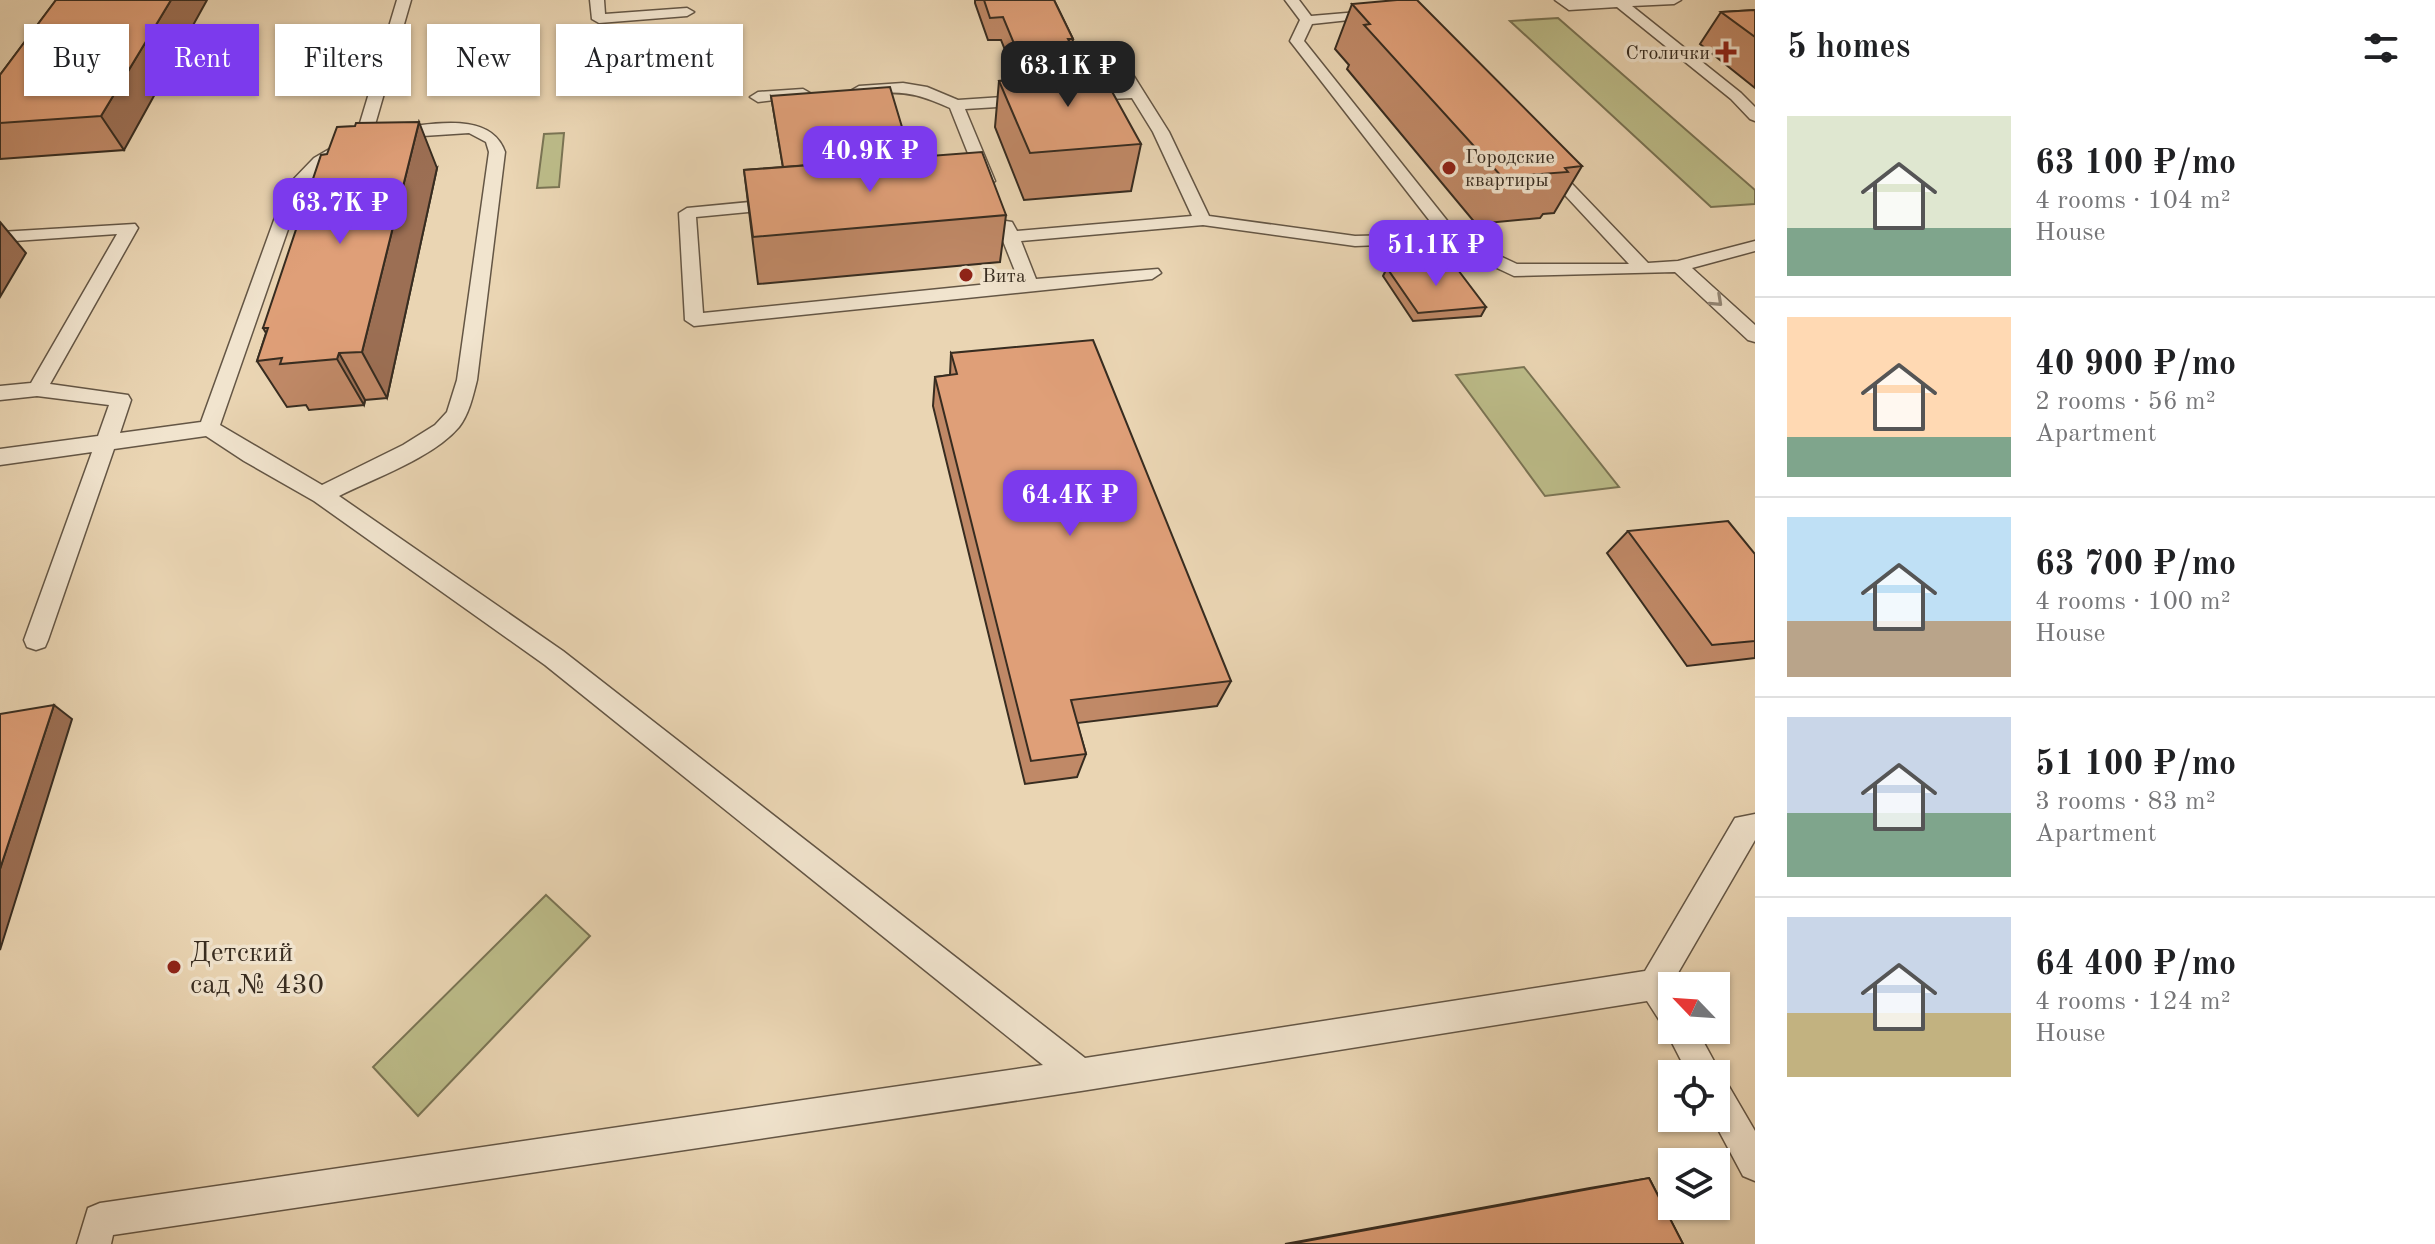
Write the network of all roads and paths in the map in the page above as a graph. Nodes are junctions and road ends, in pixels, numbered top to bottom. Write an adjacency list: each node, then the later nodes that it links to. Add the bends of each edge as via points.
1 (404, 0): 17 (lane)
2 (597, 0): 7 (lane, via 599,19)
3 (1292, 0): 9 (lane)
4 (1562, 0): 6 (lane, via 1569,6)
5 (1674, 0): 6 (lane)
6 (1620, 3): 16 (lane)
7 (687, 12)
8 (1395, 15): 9 (lane)
9 (1307, 20): 23 (lane, via 1297,41)
10 (1123, 70): 13 (lane)
11 (845, 91): 15 (lane, via 903,87)
12 (816, 93): 14 (lane)
13 (1136, 93): 15 (lane); 20 (lane)
14 (758, 97)
15 (956, 105): 22 (lane)
16 (1755, 116)
17 (364, 135): 32 (lane, via 320,161 294,187); 35 (lane, via 472,128 493,140 497,152 461,403 451,422 434,436)
18 (1537, 157): 26 (lane)
19 (803, 202): 28 (lane, via 687,213 694,320)
20 (1203, 220): 22 (lane); 23 (lane, via 1355,241)
21 (0, 237): 30 (lane, via 129,228)
22 (1011, 237): 28 (lane)
23 (1455, 242): 26 (lane, via 1514,270)
24 (1755, 246): 25 (lane)
25 (1679, 266): 26 (lane); 29 (lane, one-way to 29)
26 (1644, 269)
27 (1152, 273): 28 (lane)
28 (1029, 284)
29 (1755, 336)
30 (37, 389): 31 (lane); 33 (lane, via 121,400)
31 (0, 393)
32 (209, 428): 33 (lane); 35 (lane)
33 (106, 441): 34 (lane); 36 (lane)
34 (0, 457)
35 (322, 495): 40 (lane, via 554,658)
36 (36, 640)
37 (1755, 827): 38 (lane, via 1745,827)
38 (1654, 985): 39 (lane); 40 (lane)
39 (1658, 992)
40 (1081, 1075): 43 (lane, via 100,1220)
41 (1730, 1119): 42 (lane)
42 (1755, 1164)
43 (94, 1244)

